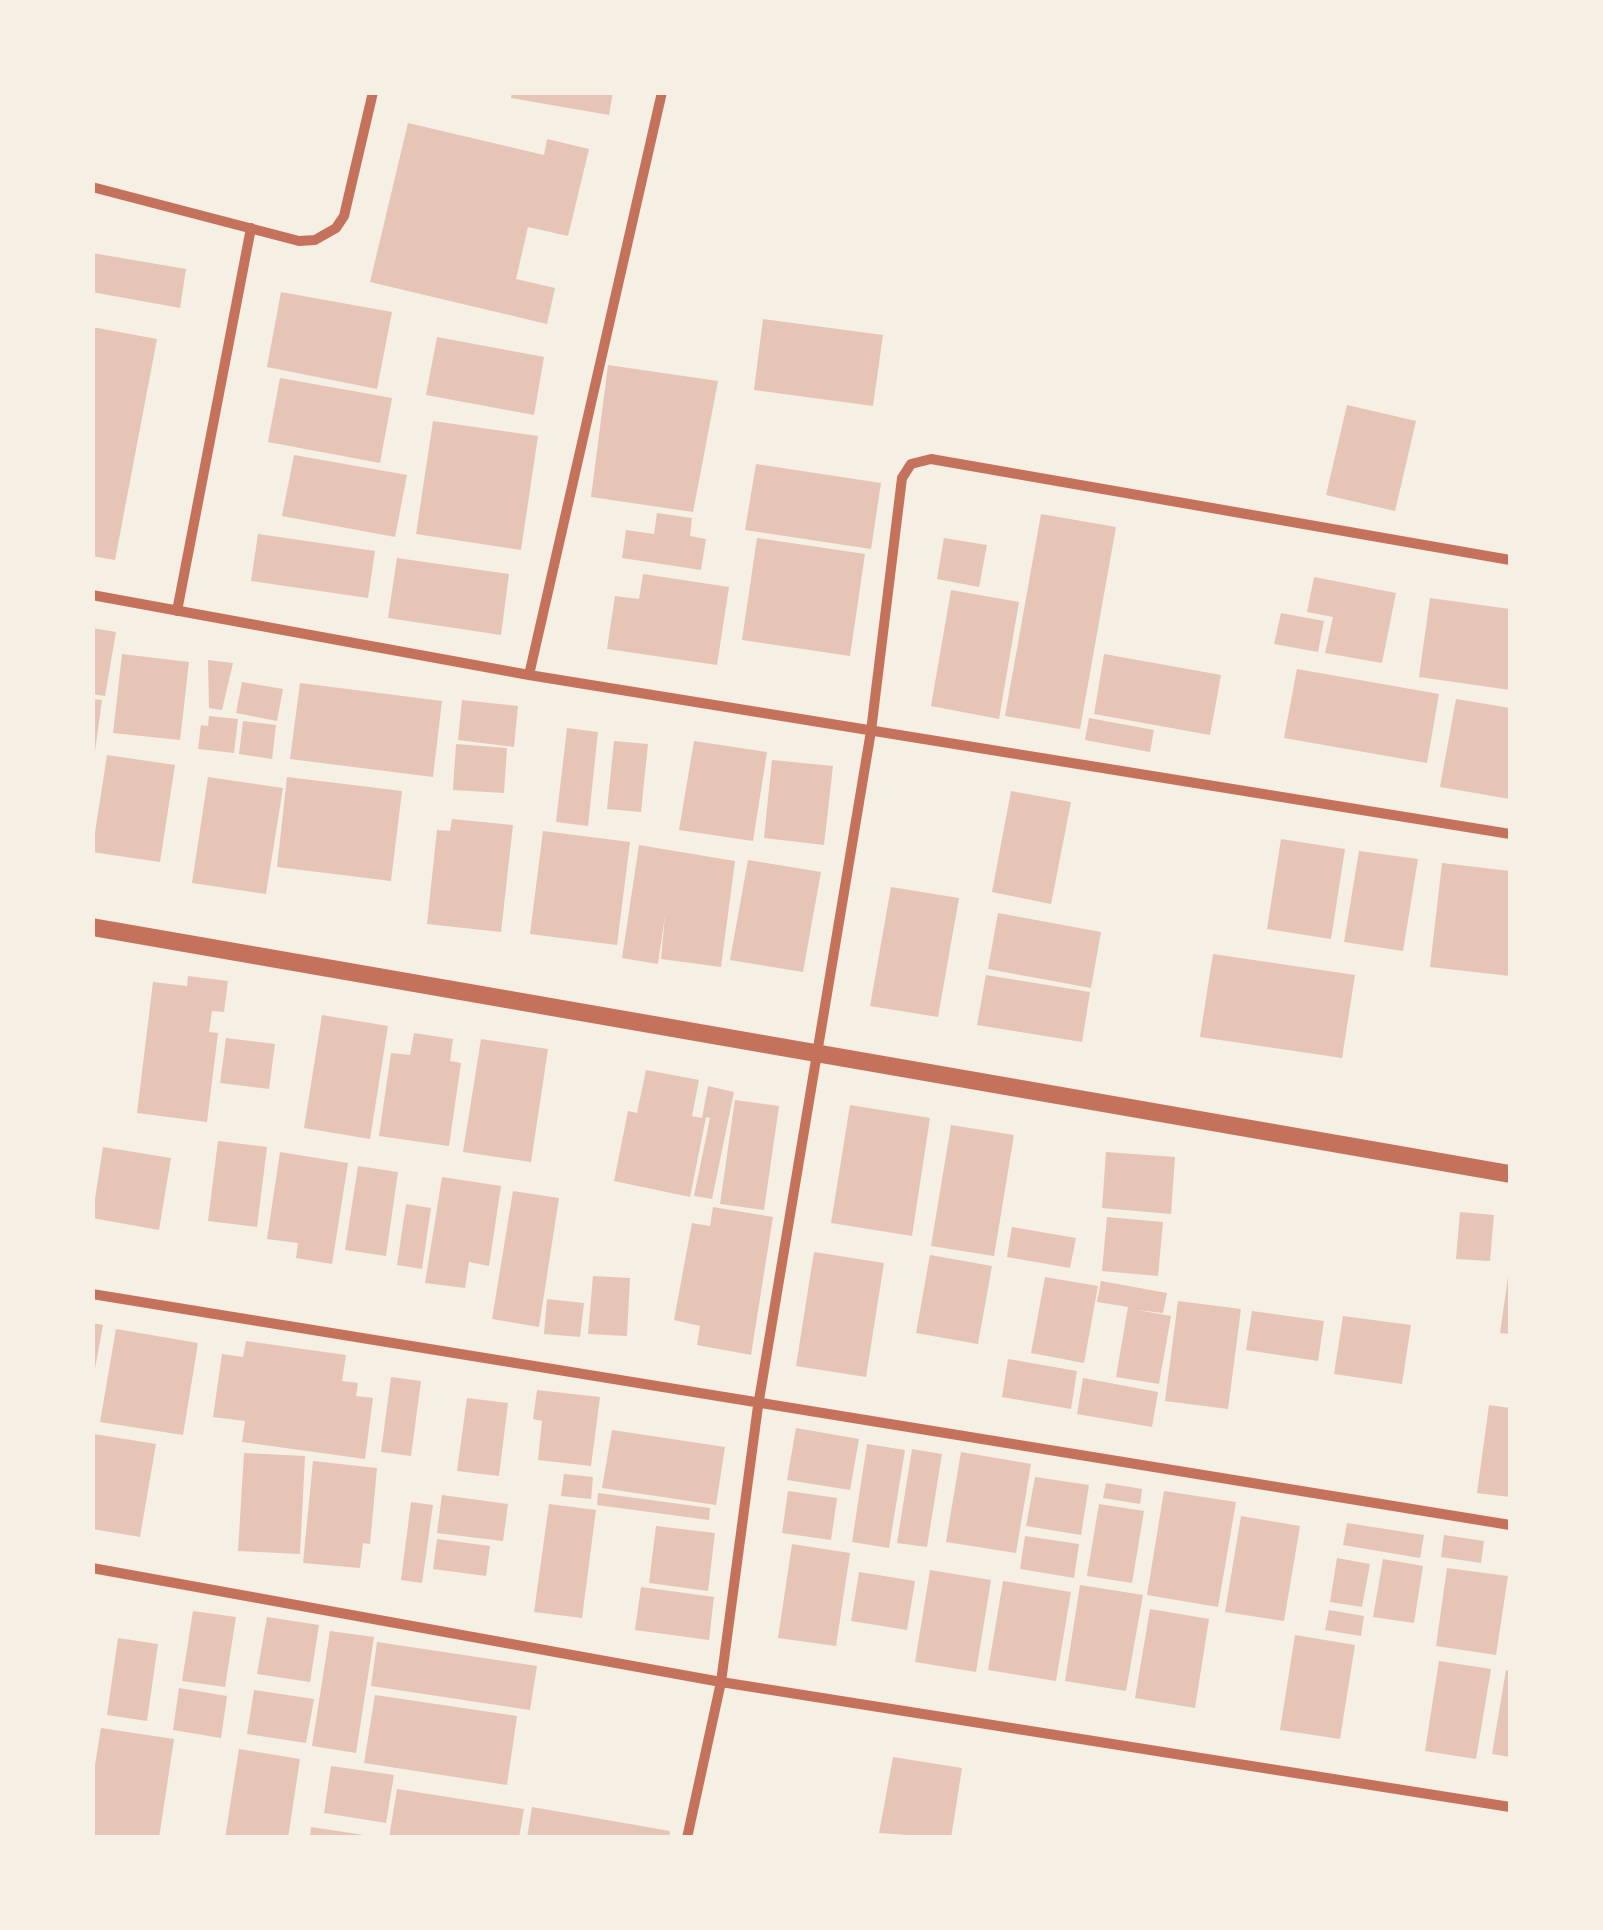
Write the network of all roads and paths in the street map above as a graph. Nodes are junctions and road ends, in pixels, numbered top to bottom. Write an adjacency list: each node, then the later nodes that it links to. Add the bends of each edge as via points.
1 (372, 92): 4 (street, via 336,228 299,240)
2 (662, 92): 8 (street)
3 (92, 188): 4 (street)
4 (251, 228): 7 (street)
5 (1510, 560): 9 (street, via 931,459 911,464 902,478)
6 (92, 594): 7 (street)
7 (177, 611): 8 (street)
8 (529, 675): 9 (street)
9 (871, 730): 10 (street); 12 (street)
10 (1510, 834)
11 (92, 927): 12 (street)
12 (813, 1054): 13 (street); 15 (street)
13 (1510, 1174)
14 (92, 1294): 15 (street)
15 (758, 1406): 16 (street); 18 (street)
16 (1510, 1525)
17 (92, 1568): 18 (street)
18 (722, 1682): 19 (street); 20 (street)
19 (1510, 1807)
20 (688, 1838)

